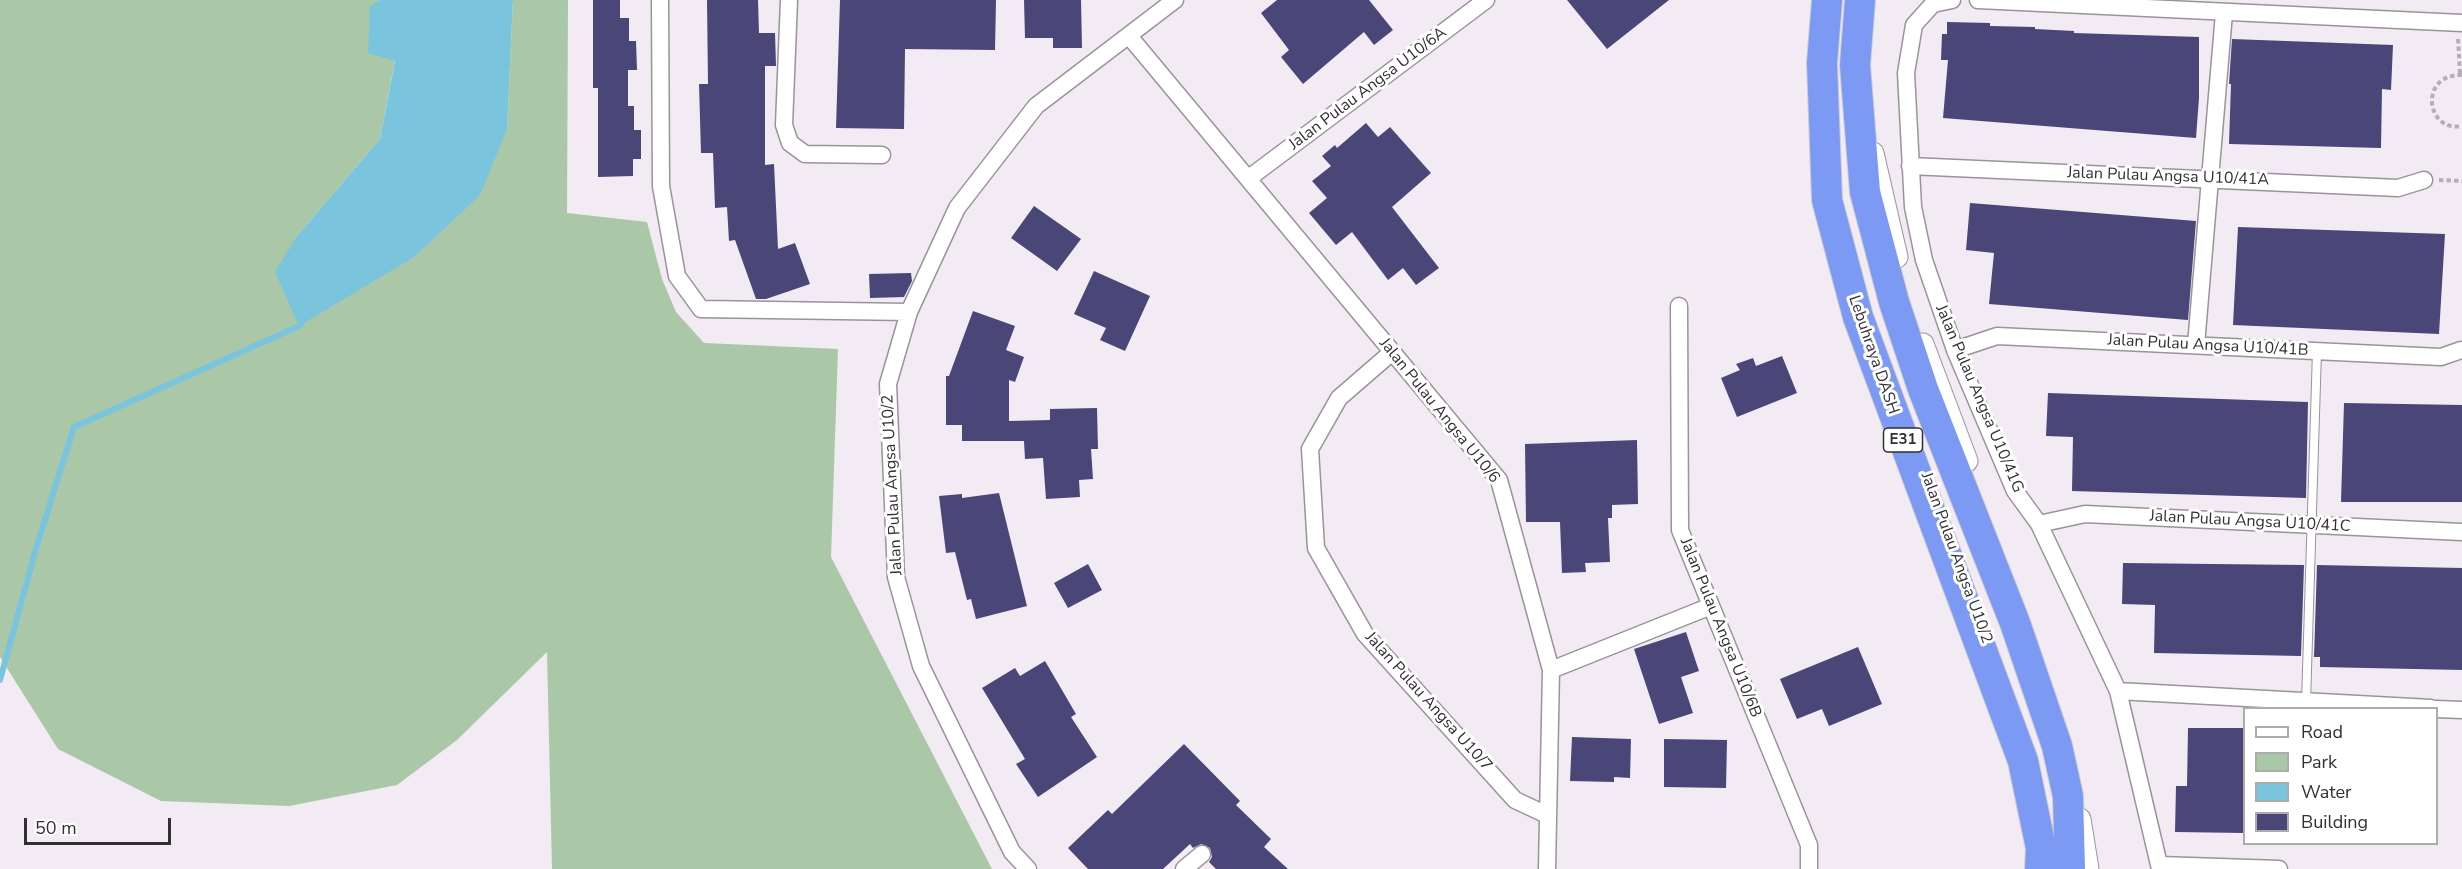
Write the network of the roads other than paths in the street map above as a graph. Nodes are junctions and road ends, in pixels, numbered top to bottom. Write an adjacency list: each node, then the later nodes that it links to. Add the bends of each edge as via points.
1 (660, 0): 20 (street, via 661,186 677,276 701,309)
2 (789, 0): 14 (street, via 784,125 790,143 805,154)
3 (1175, 0): 13 (street, Jalan Pulau Angsa U10/2)
4 (1486, 0): 16 (street, Jalan Pulau Angsa U10/6A)
5 (1827, 0): 43 (highway, Lebuhraya DASH / E31, via 1822,63 1827,200 1858,317 2023,761 2042,849)
6 (1837, 0): 44 (street, Jalan Pulau Angsa U10/2, via 1831,114 1836,200 1871,330 2029,756)
7 (1860, 0): 45 (highway, E31, via 1855,65 1865,192 1894,302 1923,389 2016,623 2057,746 2068,796)
8 (1871, 0): 46 (street, via 1871,145 1908,306 2024,611 2067,740)
9 (1952, 0): 15 (street, Jalan Pulau Angsa U10/41G, via 1933,4 1914,25 1906,73)
10 (1978, 0): 11 (street)
11 (2224, 13): 12 (street); 17 (street)
12 (2459, 23)
13 (1129, 36): 16 (street, Jalan Pulau Angsa U10/6); 20 (street, Jalan Pulau Angsa U10/2, via 1036,106 957,208)
14 (882, 155)
15 (1910, 166): 17 (street, Jalan Pulau Angsa U10/41A); 22 (street, Jalan Pulau Angsa U10/41G, via 1913,207 1924,260)
16 (1250, 178): 25 (street, Jalan Pulau Angsa U10/6)
17 (2210, 178): 18 (street, Jalan Pulau Angsa U10/41A, via 2398,188); 21 (street)
18 (2424, 180)
19 (1679, 306): 29 (street, Jalan Pulau Angsa U10/6B, via 1680,530)
20 (909, 312): 39 (street, Jalan Pulau Angsa U10/2, via 888,384 896,577 921,666 1012,852)
21 (2196, 345): 22 (street, Jalan Pulau Angsa U10/41B, via 1997,336); 24 (street, Jalan Pulau Angsa U10/41B)
22 (1955, 350): 26 (street, Jalan Pulau Angsa U10/41G, via 2016,492)
23 (2461, 350): 24 (street, Jalan Pulau Angsa U10/41B, via 2441,357)
24 (2317, 351): 27 (lane)
25 (1391, 353): 30 (street, Jalan Pulau Angsa U10/6, via 1499,480); 36 (street, Jalan Pulau Angsa U10/7, via 1339,398 1310,449 1316,548 1365,634 1515,800)
26 (2039, 524): 27 (street, Jalan Pulau Angsa U10/41C, via 2085,514); 31 (street, Jalan Pulau Angsa U10/41G)
27 (2311, 525): 28 (street, Jalan Pulau Angsa U10/41C); 32 (lane)
28 (2462, 532)
29 (1712, 606): 30 (street); 42 (street, Jalan Pulau Angsa U10/6B, via 1809,845)
30 (1551, 670): 36 (street, Jalan Pulau Angsa U10/6)
31 (2118, 691): 32 (street); 38 (street, Jalan Pulau Angsa U10/41G)
32 (2306, 702): 33 (street)
33 (2410, 707)
34 (2438, 709): 35 (street)
35 (2462, 710)
36 (1547, 815): 41 (street, Jalan Pulau Angsa U10/6)
37 (1202, 854): 40 (street)
38 (2160, 867): 47 (street)
39 (1028, 869)
40 (1184, 869)
41 (1547, 869)
42 (1809, 869)
43 (2040, 869)
44 (2053, 869)
45 (2070, 869)
46 (2088, 869)
47 (2279, 869)

